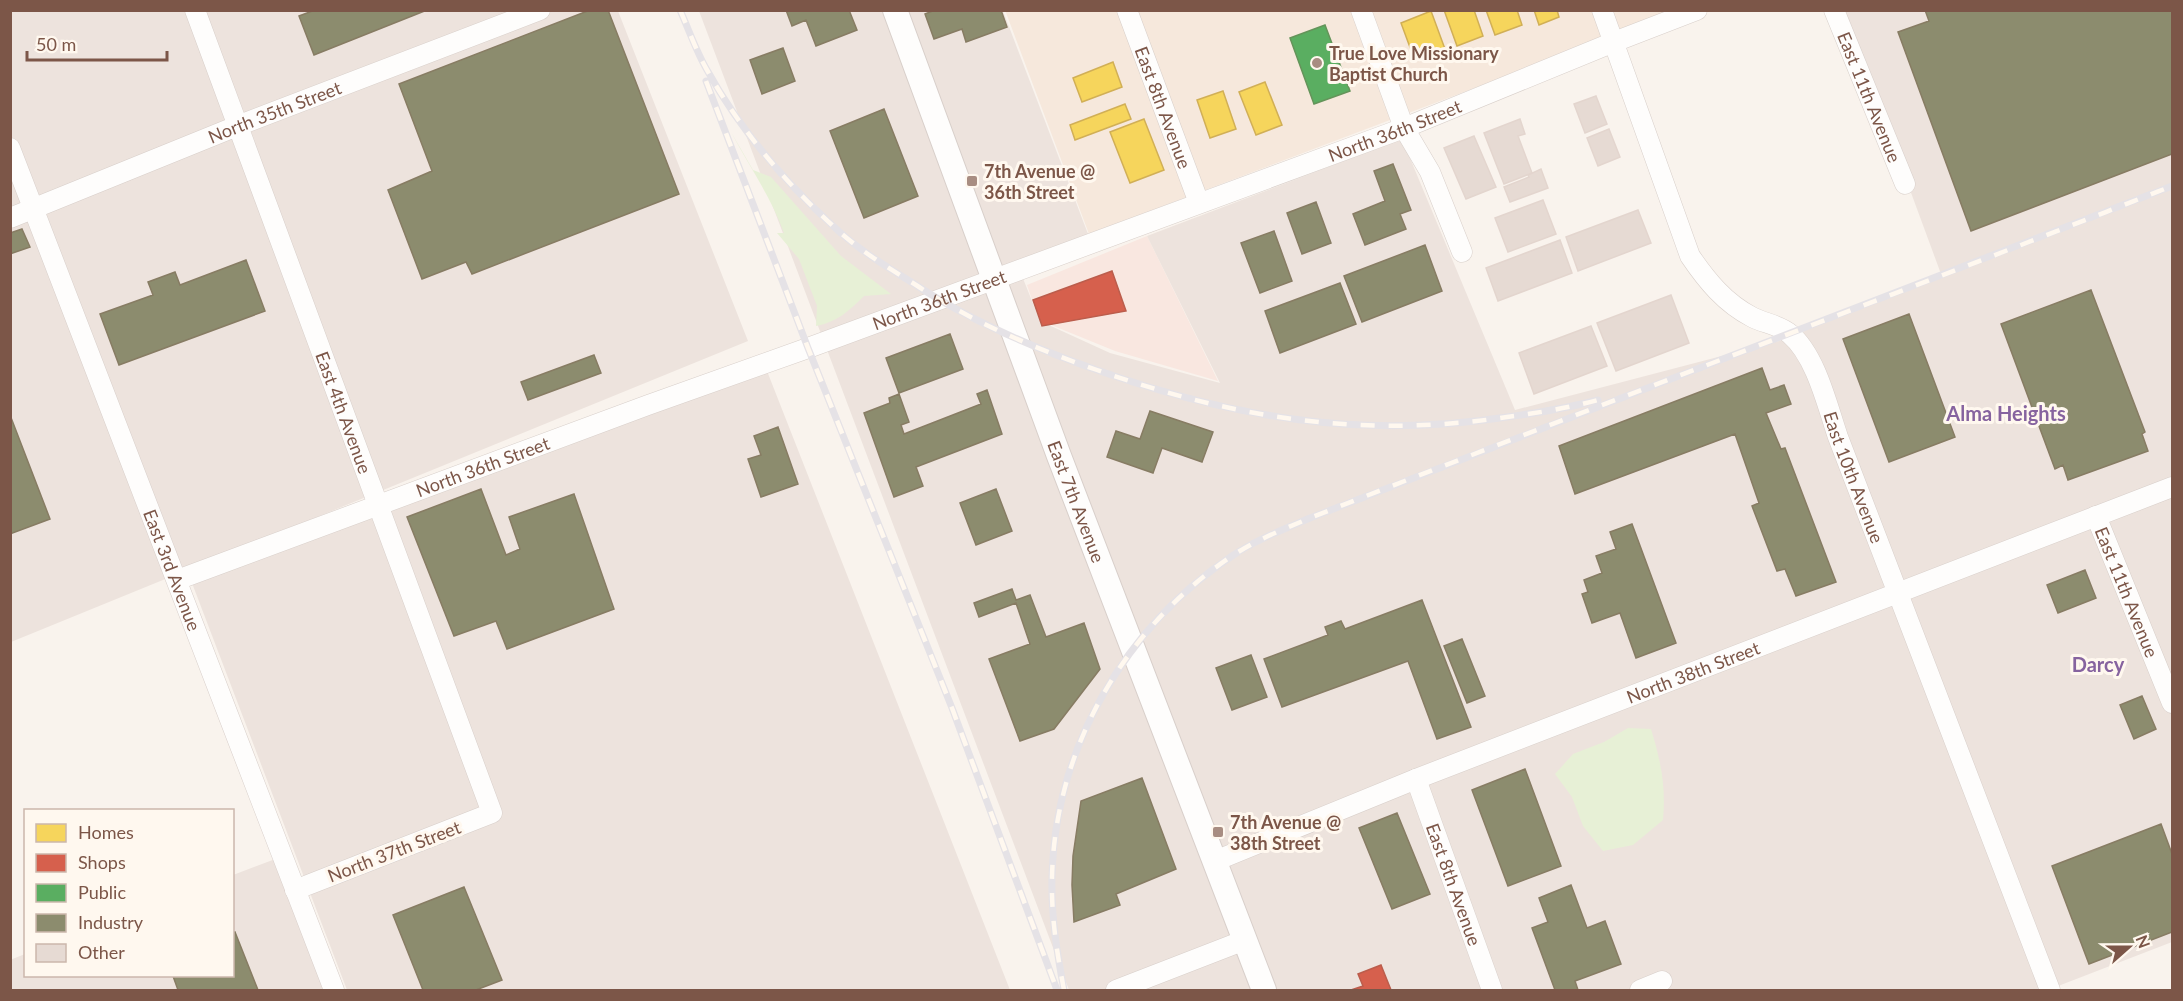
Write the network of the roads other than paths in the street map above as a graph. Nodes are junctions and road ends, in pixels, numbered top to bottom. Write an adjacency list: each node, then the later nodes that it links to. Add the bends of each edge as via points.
1 (195, 10): 10 (street, East 4th Avenue)
2 (540, 10): 10 (street, North 35th Street)
3 (895, 10): 18 (street, East 7th Avenue)
4 (1127, 10): 14 (street, East 8th Avenue)
5 (1361, 10): 11 (street)
6 (1602, 10): 9 (street, East 10th Avenue)
7 (1697, 10): 9 (street, North 36th Street)
8 (1834, 10): 13 (street, East 11th Avenue)
9 (1614, 42): 11 (street, North 36th Street); 23 (street, East 10th Avenue, via 1690,256 1725,299 1750,316 1789,333 1813,366)
10 (237, 126): 15 (street, North 35th Street); 20 (street, East 4th Avenue)
11 (1404, 129): 14 (street, North 36th Street); 17 (street, via 1430,172)
12 (10, 148): 15 (street, East 3rd Avenue)
13 (1905, 184)
14 (1199, 203): 18 (street, North 36th Street)
15 (35, 208): 16 (street, North 35th Street); 22 (street, East 3rd Avenue)
16 (10, 218)
17 (1462, 252)
18 (994, 279): 20 (street, North 36th Street); 27 (street, East 7th Avenue)
19 (2172, 487): 21 (street, North 38th Street)
20 (378, 506): 22 (street, North 36th Street); 26 (street, East 4th Avenue)
21 (2096, 516): 23 (street, North 38th Street); 24 (street, East 11th Avenue)
22 (177, 580): 28 (street, East 3rd Avenue)
23 (1898, 592): 25 (street, North 38th Street); 36 (street, East 10th Avenue)
24 (2172, 703)
25 (1416, 779): 27 (street, North 38th Street); 34 (street, East 8th Avenue)
26 (492, 813): 28 (street, North 37th Street)
27 (1215, 861): 29 (street, East 7th Avenue)
28 (295, 890): 31 (street, East 3rd Avenue)
29 (1245, 940): 32 (street); 33 (street, East 7th Avenue)
30 (1662, 981): 35 (street)
31 (334, 990)
32 (1116, 990)
33 (1264, 990)
34 (1492, 990)
35 (1640, 990)
36 (2050, 990)

